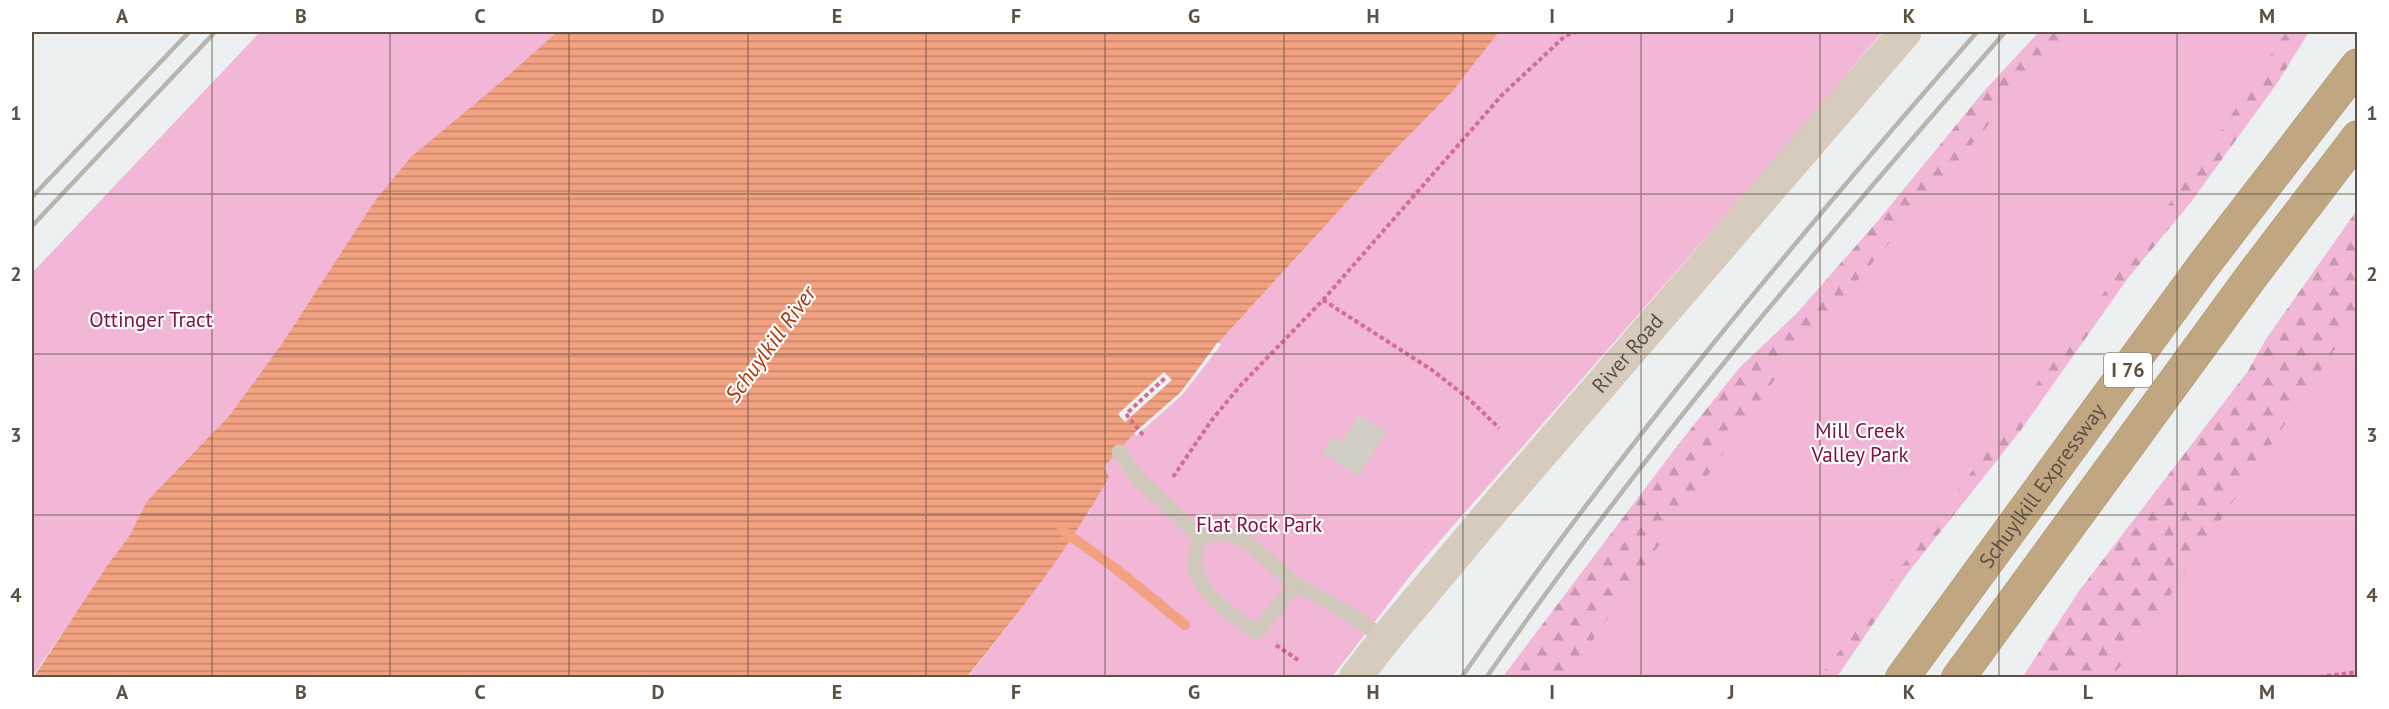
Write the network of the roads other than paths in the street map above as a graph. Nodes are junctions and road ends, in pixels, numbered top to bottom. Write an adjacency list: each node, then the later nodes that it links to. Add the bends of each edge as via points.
1 (1905, 32): 7 (street, River Road)
2 (2358, 64): 9 (highway, Schuylkill Expressway / I 76, via 2203,266)
3 (2358, 137): 10 (highway, Schuylkill Expressway / I 76)
4 (1119, 452): 5 (lane, via 1139,479)
5 (1200, 537): 6 (lane, via 1221,532 1246,541); 6 (lane, via 1195,564 1205,590 1257,632)
6 (1295, 584): 7 (lane, via 1345,610)
7 (1384, 639): 8 (street, River Road)
8 (1355, 678)
9 (1902, 678)
10 (1958, 678)

